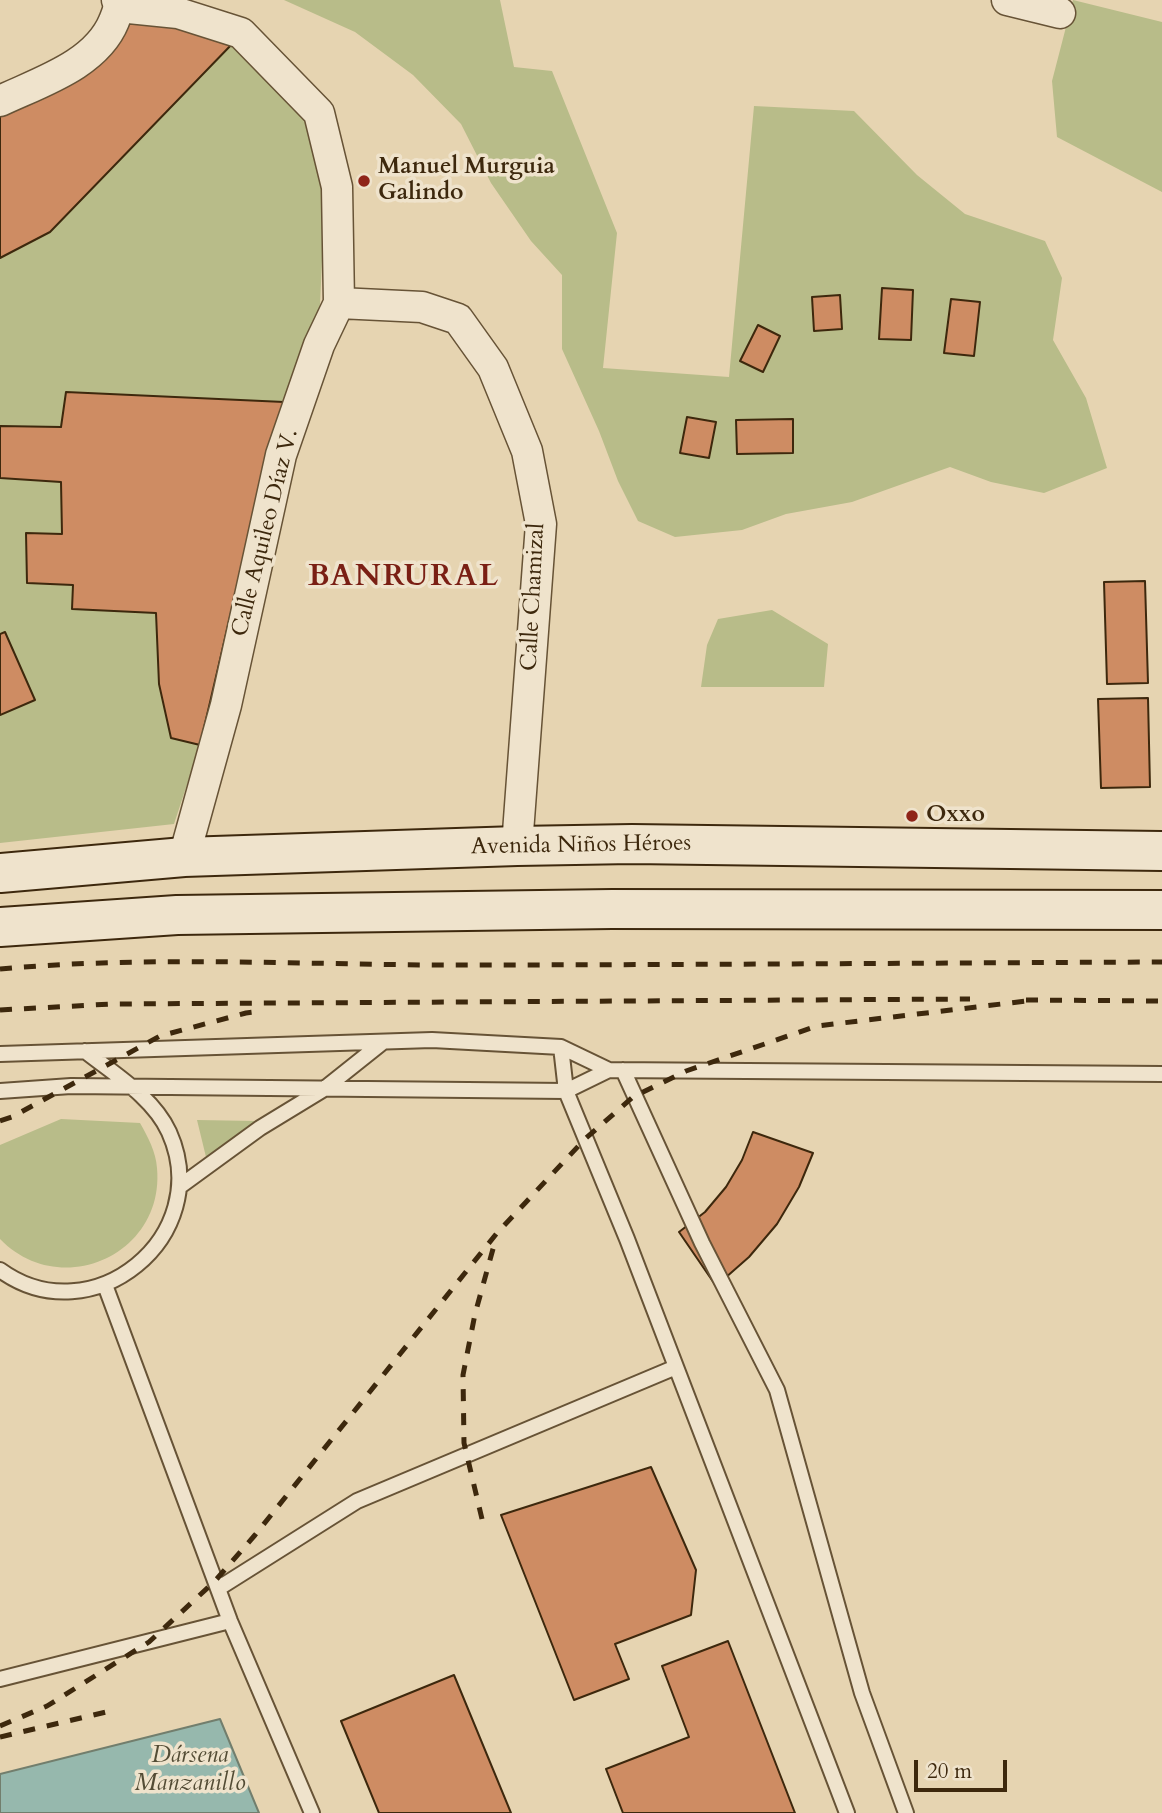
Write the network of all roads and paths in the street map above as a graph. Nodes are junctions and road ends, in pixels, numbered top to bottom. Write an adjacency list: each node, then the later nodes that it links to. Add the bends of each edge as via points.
1 (1007, 0): 3 (street)
2 (118, 4): 4 (street, via 108,35 76,65); 5 (street, Calle Aquileo Díaz V., via 178,13 241,33 319,113 337,187)
3 (1060, 13)
4 (0, 101)
5 (339, 303): 6 (street, Calle Chamizal, via 422,307 458,319 493,368 527,452 541,524); 8 (street, Calle Aquileo Díaz V., via 319,345 281,455 226,705)
6 (517, 846): 7 (main road, Avenida Niños Héroes); 8 (main road, Avenida Niños Héroes)
7 (1162, 851)
8 (184, 857): 9 (main road, Avenida Niños Héroes)
9 (0, 873)
10 (1162, 910): 11 (main road, via 612,909 177,915)
11 (0, 928)
12 (383, 1041): 13 (lane); 14 (lane); 19 (lane)
13 (561, 1047): 16 (lane); 21 (lane)
14 (85, 1051): 15 (lane); 18 (lane)
15 (0, 1054)
16 (616, 1070): 17 (lane); 21 (lane); 31 (lane, via 777,1390 862,1693)
17 (1162, 1074)
18 (131, 1088): 19 (lane); 20 (lane); 22 (lane, via 149,1102 169,1131 177,1155)
19 (324, 1089): 21 (lane); 22 (lane, via 260,1128)
20 (0, 1091)
21 (566, 1091): 25 (lane)
22 (179, 1187): 24 (lane, via 173,1218 158,1245 137,1266)
23 (0, 1270): 24 (lane, via 30,1286 56,1291)
24 (105, 1285): 26 (lane)
25 (676, 1367): 26 (lane, via 357,1501); 30 (lane)
26 (219, 1588): 27 (lane)
27 (230, 1621): 28 (lane); 29 (lane)
28 (0, 1679)
29 (312, 1813)
30 (847, 1813)
31 (906, 1813)

